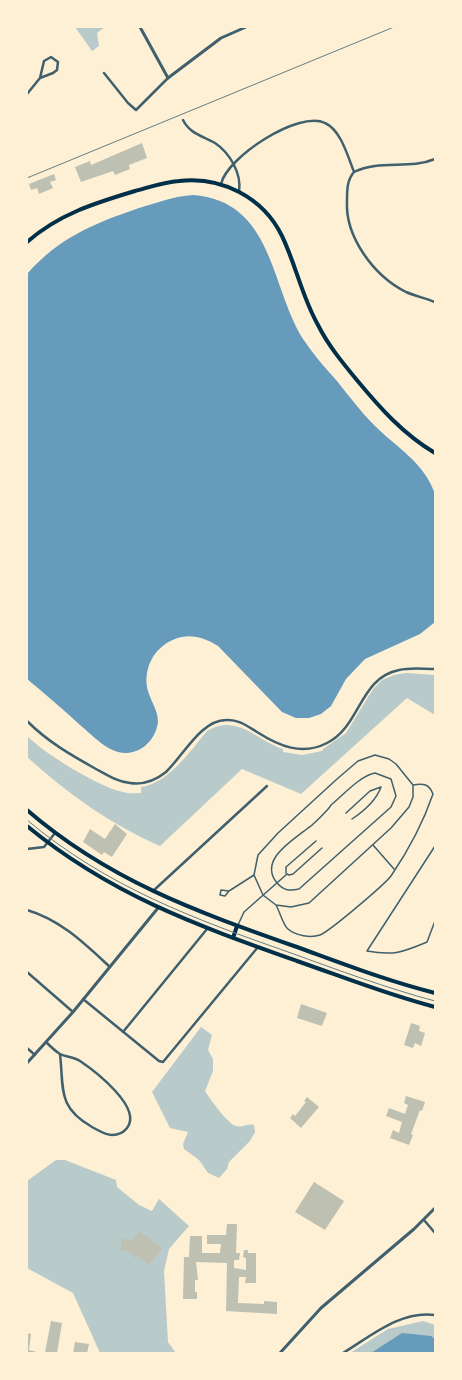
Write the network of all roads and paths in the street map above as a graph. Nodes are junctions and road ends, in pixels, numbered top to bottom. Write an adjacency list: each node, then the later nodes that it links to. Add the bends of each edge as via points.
1 (140, 27): 5 (street)
2 (246, 27): 5 (street, via 221,38)
3 (104, 73): 5 (street, via 136,110)
4 (40, 78): 4 (street, via 54,74 57,70 58,62 54,58 44,61); 6 (street)
5 (168, 78)
6 (27, 94)
7 (183, 120): 9 (street, via 192,131 218,145)
8 (435, 159): 10 (street, via 419,164 382,165)
9 (233, 164): 10 (street, via 263,140 299,123 315,120 325,123 332,129 344,148); 11 (street); 12 (street, via 240,179)
10 (354, 172): 14 (street, via 348,183 347,211 349,224 360,247 377,269 395,285 411,294)
11 (221, 184): 12 (main road); 13 (main road, via 191,180 154,186 73,212 49,225)
12 (239, 192): 15 (main road, via 262,208 278,230 311,312 336,354 392,421)
13 (27, 242)
14 (435, 302)
15 (435, 453)
16 (435, 669): 17 (street, via 400,669 378,679 366,693 346,728 334,740 324,745 308,749 288,748 238,721 223,720 206,727 165,773 149,782 137,784 118,780 66,752 46,739)
17 (27, 721)
18 (413, 785): 27 (lane, via 413,797 402,818); 31 (lane, via 426,785 433,794 416,832); 33 (lane, via 402,770 389,759 375,755 358,761 336,778 262,849 255,862)
19 (267, 786): 36 (street)
20 (27, 810): 24 (main road)
21 (346, 813): 22 (lane, via 370,791 381,787 372,803)
22 (352, 819)
23 (27, 826): 26 (main road)
24 (55, 832): 26 (street); 36 (main road, via 102,864)
25 (316, 841): 32 (lane, via 286,867)
26 (48, 843): 30 (street, via 41,848); 39 (main road, via 105,881)
27 (373, 845): 31 (lane); 38 (lane, via 309,903 291,907)
28 (435, 846): 41 (lane, via 367,951 387,955 406,951 427,942)
29 (322, 848): 32 (lane, via 293,874)
30 (27, 849)
31 (394, 869): 38 (lane, via 390,877 332,929 320,935 306,936 287,929)
32 (287, 874): 34 (lane)
33 (254, 875): 35 (lane); 37 (lane)
34 (277, 882): 34 (lane, via 271,867 272,860 282,850 314,826 320,816 369,774 382,774 391,779 396,796 391,807 299,889 285,890); 37 (lane)
35 (229, 890)
36 (152, 892): 42 (main road)
37 (263, 895): 38 (lane); 42 (lane, via 244,912)
38 (276, 905)
39 (158, 908): 43 (main road); 46 (street)
40 (27, 910): 46 (street, via 69,930)
41 (435, 921)
42 (237, 926): 44 (main road); 48 (main road)
43 (207, 929): 44 (main road); 52 (street)
44 (234, 938): 45 (main road)
45 (258, 947): 50 (main road); 52 (street, via 164,1061 159,1062)
46 (110, 967): 49 (street)
47 (27, 972): 51 (street)
48 (435, 993)
49 (83, 999): 51 (street); 52 (street)
50 (435, 1007)
51 (73, 1012): 53 (street)
52 (123, 1032)
53 (46, 1042): 55 (street); 56 (street)
54 (27, 1048): 56 (street)
55 (60, 1054): 55 (street, via 66,1104 72,1112 108,1135 123,1132 131,1122 131,1113 125,1103 90,1068 78,1060)
56 (35, 1055): 57 (street)
57 (27, 1063)
58 (435, 1208): 59 (street)
59 (424, 1220): 60 (street); 62 (street, via 321,1308)
60 (435, 1233)
61 (435, 1315): 63 (street, via 418,1314 404,1317)
62 (280, 1353)
63 (343, 1353)

